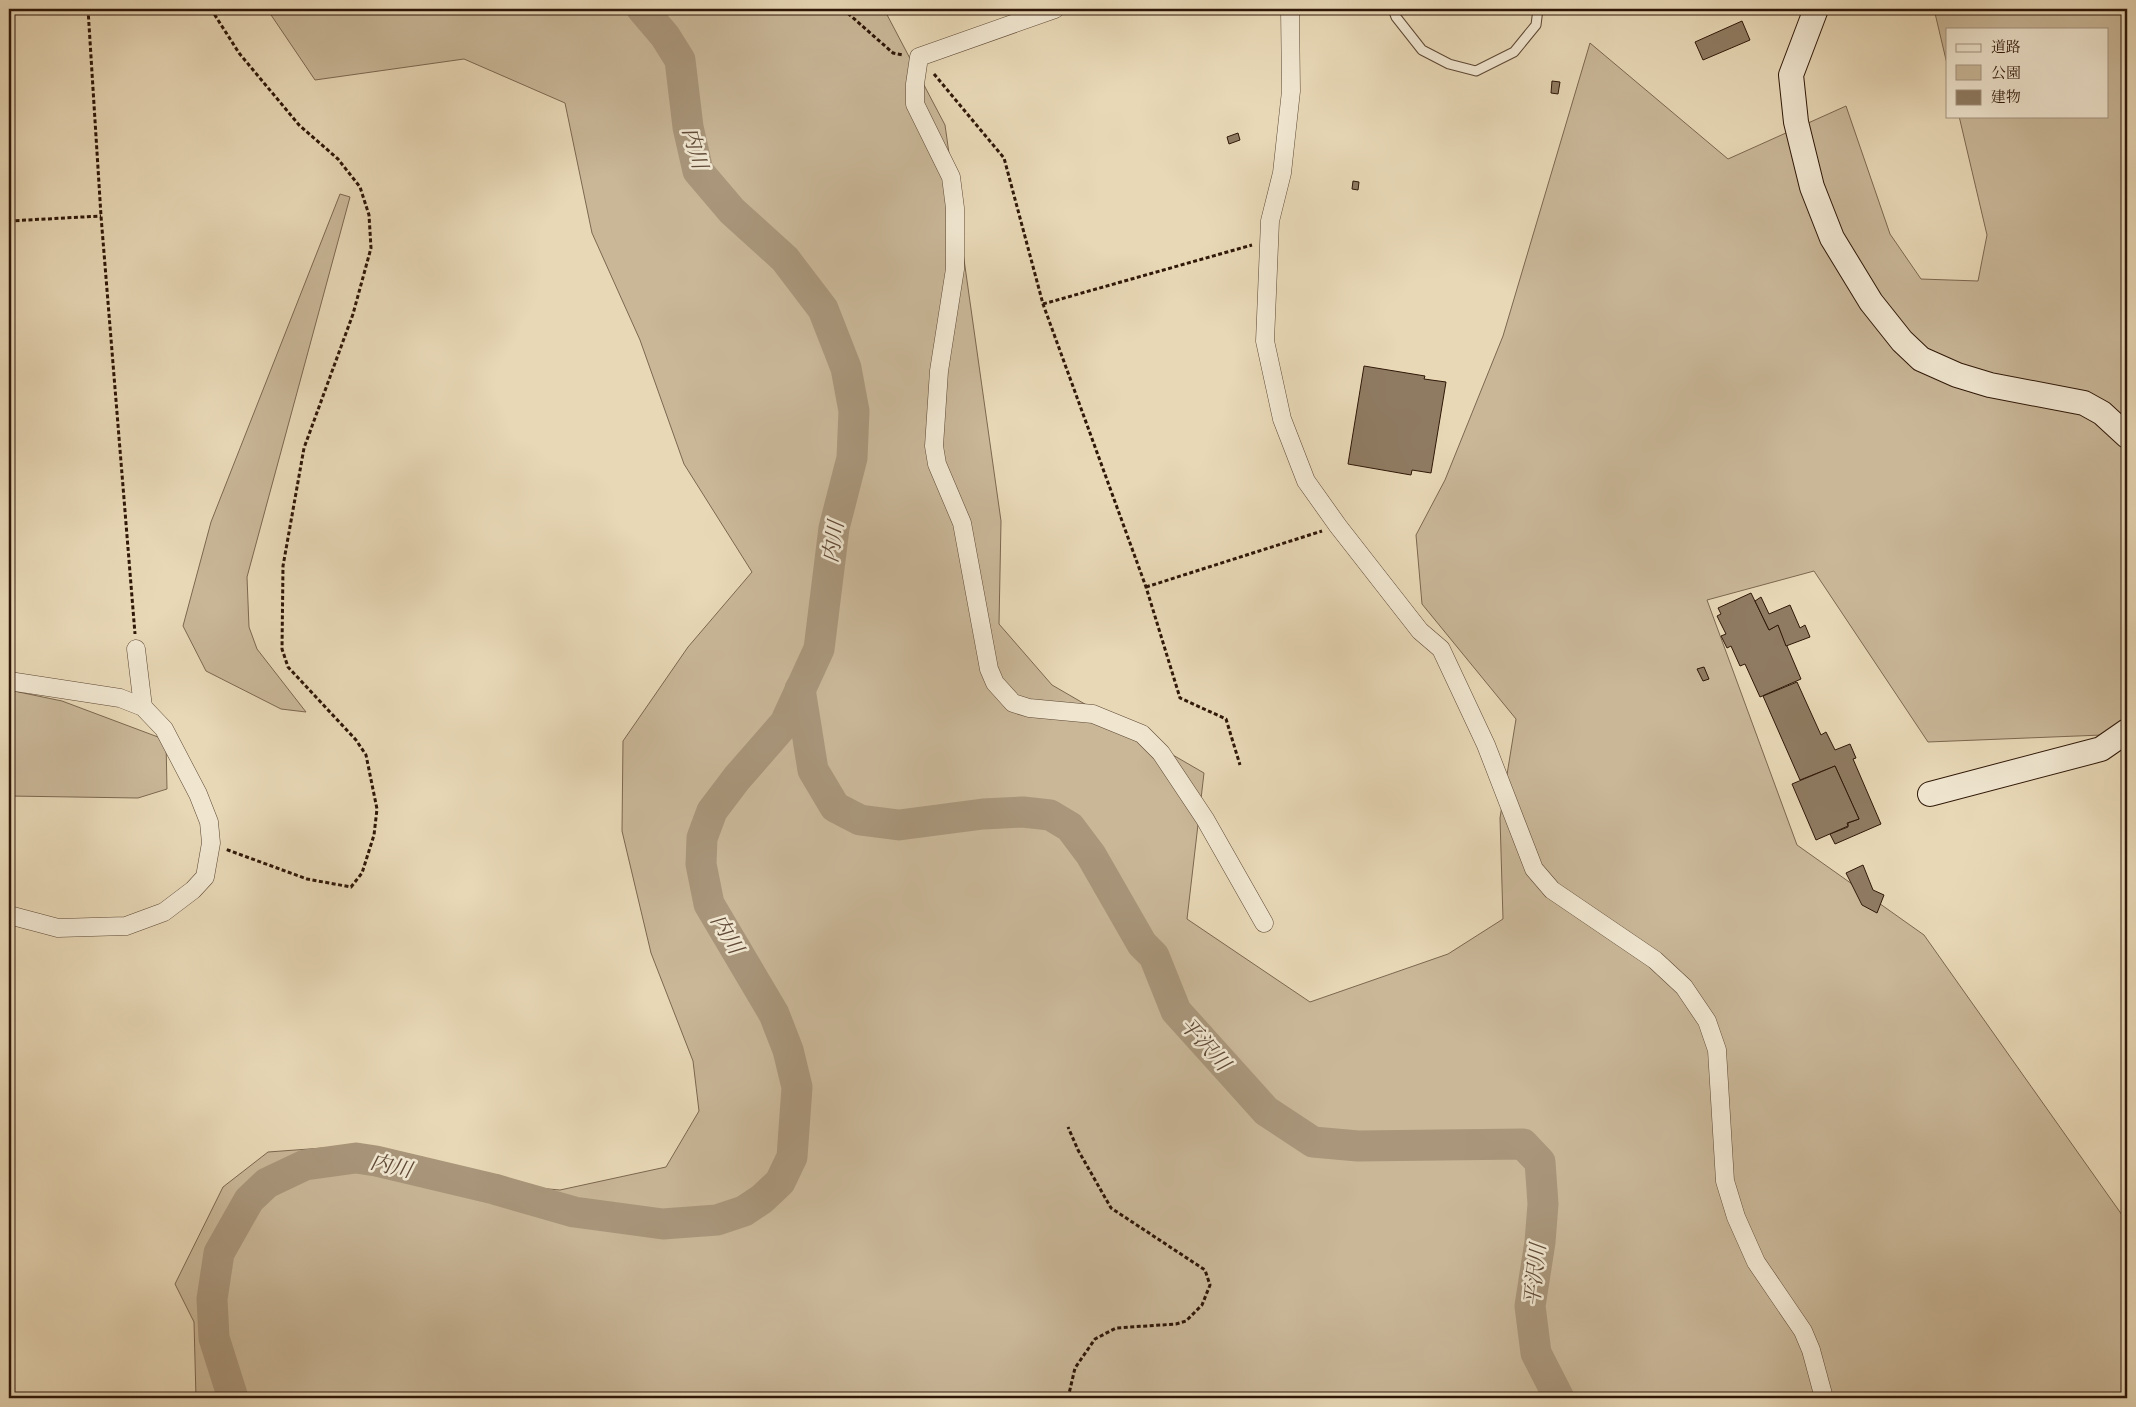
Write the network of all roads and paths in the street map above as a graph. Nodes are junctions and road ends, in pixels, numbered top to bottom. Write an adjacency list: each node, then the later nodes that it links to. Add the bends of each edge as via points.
1 (88, 9): 10 (path)
2 (211, 9): 23 (path, via 239,54 293,118 344,166 360,187 370,215 371,248 353,314 304,448 283,566 282,649 288,667 366,755 377,809 374,835 362,873 351,887 307,879)
3 (843, 9): 9 (path, via 894,54)
4 (1055, 9): 9 (street)
5 (1290, 9): 12 (street, via 1291,91 1282,173)
6 (1393, 9): 7 (lane, via 1422,50 1449,64 1476,70 1514,52 1536,25)
7 (1538, 9)
8 (1816, 9): 14 (street, via 1791,75 1796,122 1812,187 1832,238 1871,302 1921,359 1990,385 2084,403 2102,413)
9 (919, 57): 13 (path, via 1004,158); 25 (street, via 914,104 950,177 955,208 955,269 939,372 934,446 937,464 962,523 989,669 995,683 1013,703 1029,708 1093,714 1142,734 1161,754 1205,819)
10 (101, 216): 11 (path); 17 (path)
11 (9, 222)
12 (1268, 241): 13 (path); 15 (street, via 1265,341 1282,419 1306,481)
13 (1043, 304): 16 (path)
14 (2127, 436)
15 (1338, 526): 16 (path); 28 (street, via 1420,631 1441,649 1486,745 1534,869 1552,890 1655,960 1684,987 1707,1021 1717,1050 1725,1181 1736,1217 1756,1262 1803,1331 1812,1350)
16 (1146, 587): 21 (path, via 1180,698 1226,719)
17 (136, 649): 19 (street)
18 (9, 681): 19 (street, via 120,698)
19 (143, 708): 23 (street, via 164,729 198,794 209,822)
20 (2127, 731): 22 (street, via 2101,749)
21 (1240, 765)
22 (1930, 794)
23 (211, 843): 24 (street, via 205,878 193,890 164,912 126,926 58,928)
24 (9, 915)
25 (1264, 923)
26 (1068, 1127): 27 (path, via 1111,1208 1205,1270 1210,1285 1202,1305 1186,1321 1116,1328 1094,1339 1075,1368)
27 (1068, 1398)
28 (1824, 1398)

